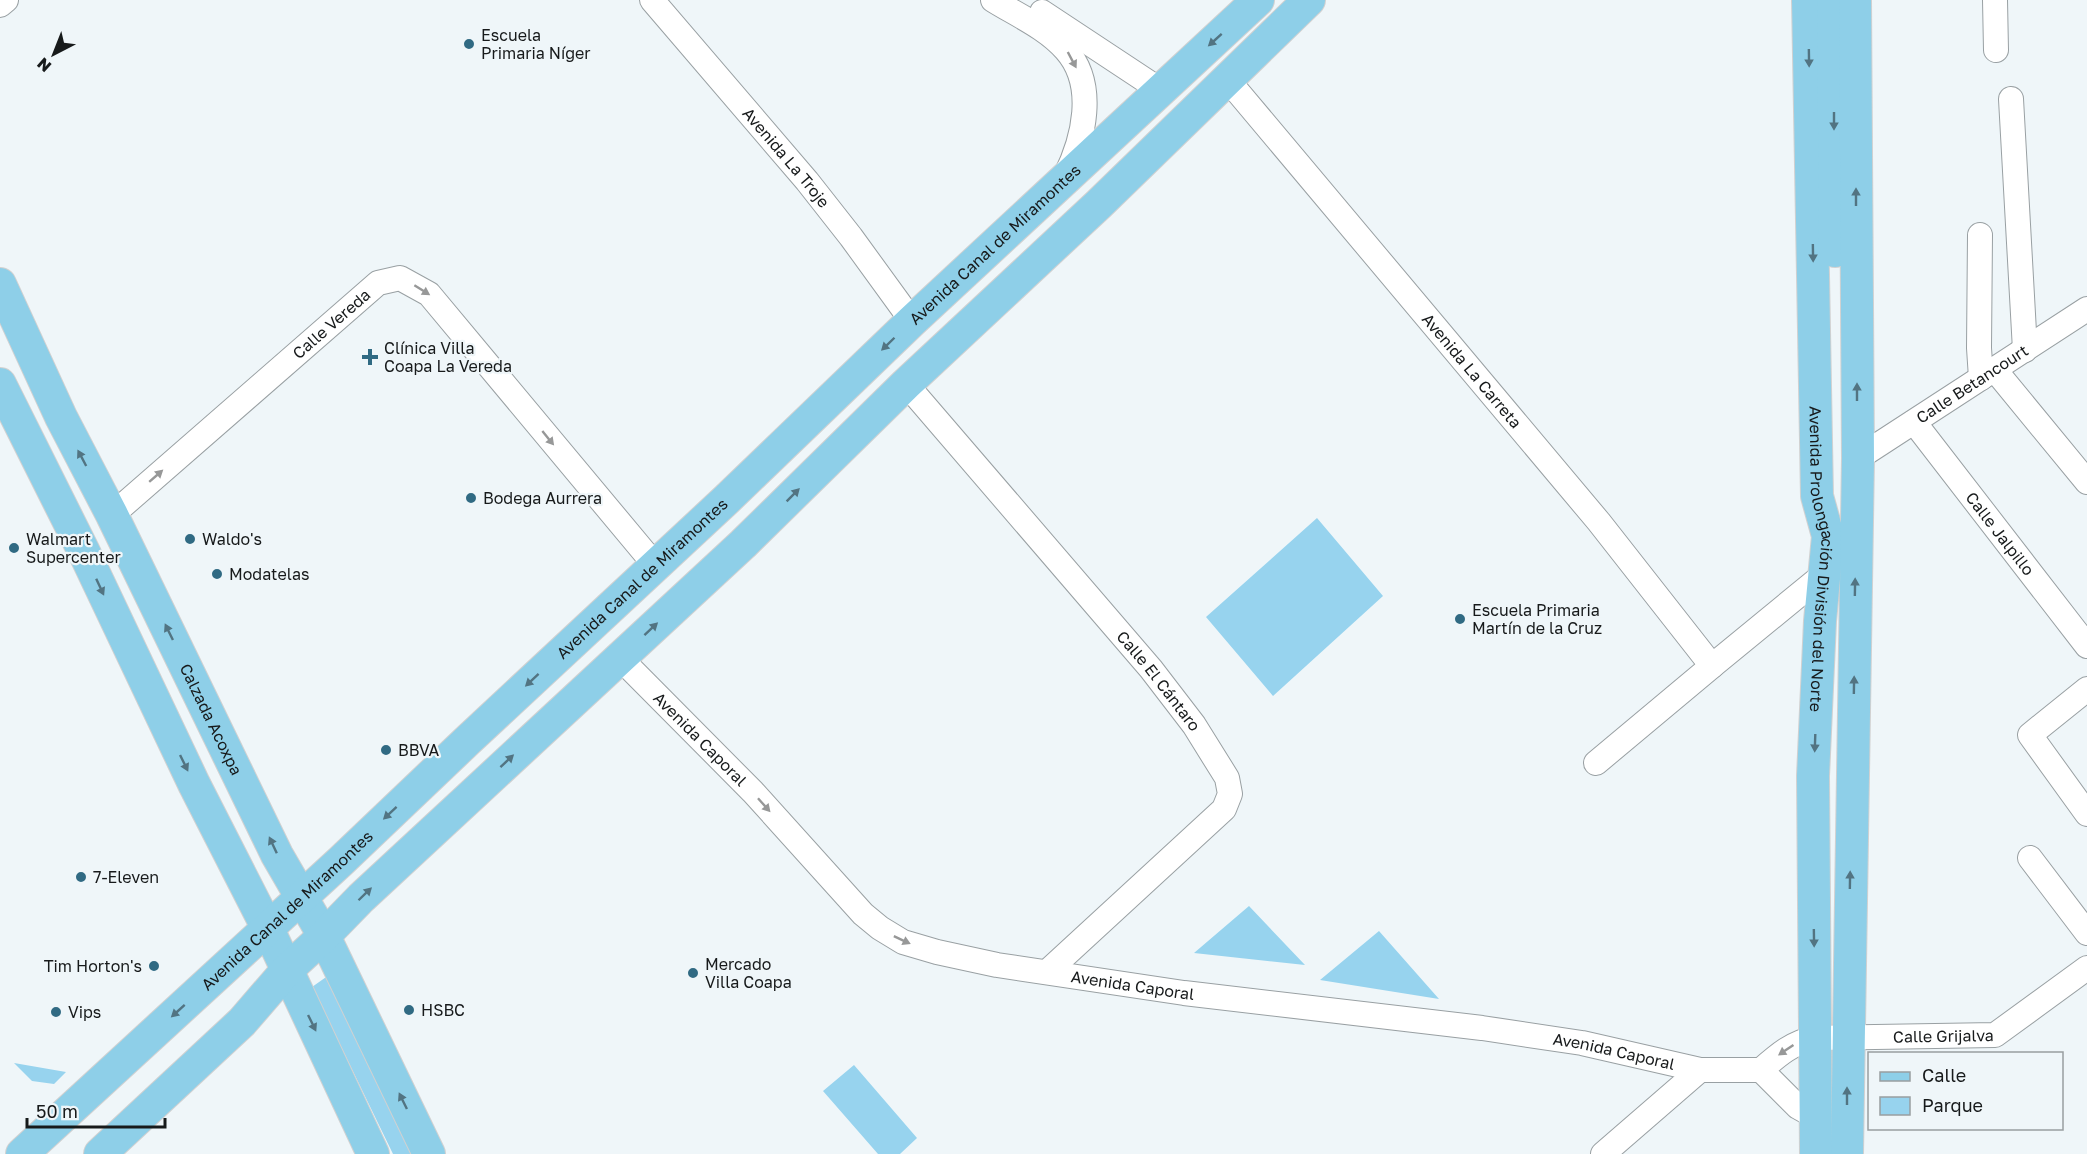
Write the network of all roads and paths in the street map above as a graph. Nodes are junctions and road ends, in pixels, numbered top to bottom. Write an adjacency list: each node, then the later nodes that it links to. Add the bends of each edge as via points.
1 (6, 0): 11 (street)
2 (652, 0): 20 (street, Avenida La Troje, via 807,181)
3 (993, 0): 16 (street, one-way to 16, via 1053,38 1066,50 1080,75 1083,122)
4 (1022, 0): 14 (street)
5 (1258, 0): 14 (main road, Avenida Canal de Miramontes, one-way to 14)
6 (1310, 0): 13 (main road)
7 (1808, 0): 31 (main road, Avenida Prolongación División del Norte, one-way to 31, via 1817,496)
8 (1833, 0): 31 (main road, one-way to 31, via 1838,497)
9 (1855, 0): 28 (main road, one-way to 9)
10 (1995, 0): 12 (street)
11 (0, 5)
12 (1996, 50)
13 (1227, 80): 23 (main road); 36 (street, Avenida La Carreta, via 1599,522)
14 (1160, 90): 16 (main road, Avenida Canal de Miramontes)
15 (2011, 99): 21 (street)
16 (1064, 179): 20 (main road, Avenida Canal de Miramontes)
17 (1980, 235): 22 (street, via 1979,348)
18 (0, 284): 24 (main road, Calzada Acoxpa)
19 (2087, 309): 21 (street, Calle Betancourt)
20 (912, 321): 32 (main road, Avenida Canal de Miramontes, one-way to 32)
21 (2025, 350): 22 (street, Calle Betancourt)
22 (1988, 374): 27 (street, Calle Betancourt); 29 (street)
23 (906, 384): 35 (main road, one-way to 23); 49 (street, Calle El Cántaro, via 1151,669 1194,725 1227,778 1230,794 1224,808)
24 (47, 389): 25 (main road, via 33,407); 26 (main road, Calzada Acoxpa)
25 (12, 409): 26 (main road, via 26,421 36,412 52,411); 44 (main road, one-way to 44)
26 (61, 417): 30 (main road, Calzada Acoxpa, one-way to 26)
27 (1914, 422): 28 (street, Calle Betancourt); 34 (street, Calle Jalpillo)
28 (1858, 458): 40 (main road, one-way to 28)
29 (2087, 482)
30 (112, 515): 32 (street, Calle Vereda, one-way to 32, via 378,283 400,278 429,294); 43 (main road, Calzada Acoxpa, one-way to 30)
31 (1828, 536): 33 (main road, Avenida Prolongación División del Norte)
32 (655, 565): 43 (main road, Avenida Canal de Miramontes, one-way to 43)
33 (1823, 575): 36 (street); 39 (main road, Avenida Prolongación División del Norte, one-way to 39)
34 (2087, 646)
35 (620, 658): 46 (main road, one-way to 35); 49 (street, Avenida Caporal, one-way to 49, via 880,928 903,942 937,952)
36 (1712, 666): 38 (street)
37 (2087, 689): 41 (street, via 2030,735)
38 (1596, 763)
39 (1813, 786): 40 (main road, via 1846,784); 51 (main road, Avenida Prolongación División del Norte, one-way to 51)
40 (1852, 792): 50 (main road, one-way to 40)
41 (2087, 814)
42 (2030, 858): 45 (street)
43 (300, 897): 44 (main road, Avenida Canal de Miramontes); 46 (main road, Calzada Acoxpa)
44 (268, 929): 48 (main road); 56 (main road, Avenida Canal de Miramontes, one-way to 56)
45 (2087, 933)
46 (324, 936): 48 (main road); 59 (main road, Calzada Acoxpa, one-way to 46)
47 (2087, 969): 50 (street, Calle Grijalva, via 1995,1035)
48 (287, 970): 57 (main road, via 242,1022); 58 (main road, one-way to 58)
49 (1048, 971): 52 (street, Avenida Caporal, via 1184,993 1571,1041)
50 (1847, 1036): 51 (street, Calle Grijalva); 55 (main road, one-way to 50)
51 (1815, 1038): 53 (street, one-way to 53, via 1799,1041); 54 (main road, Avenida Prolongación División del Norte)
52 (1700, 1070): 53 (street, Avenida Caporal); 60 (street)
53 (1761, 1070): 54 (street, via 1798,1107)
54 (1816, 1134): 55 (main road, via 1831,1142)
55 (1847, 1143)
56 (22, 1154)
57 (100, 1154)
58 (373, 1154)
59 (429, 1154)
60 (1603, 1154)

